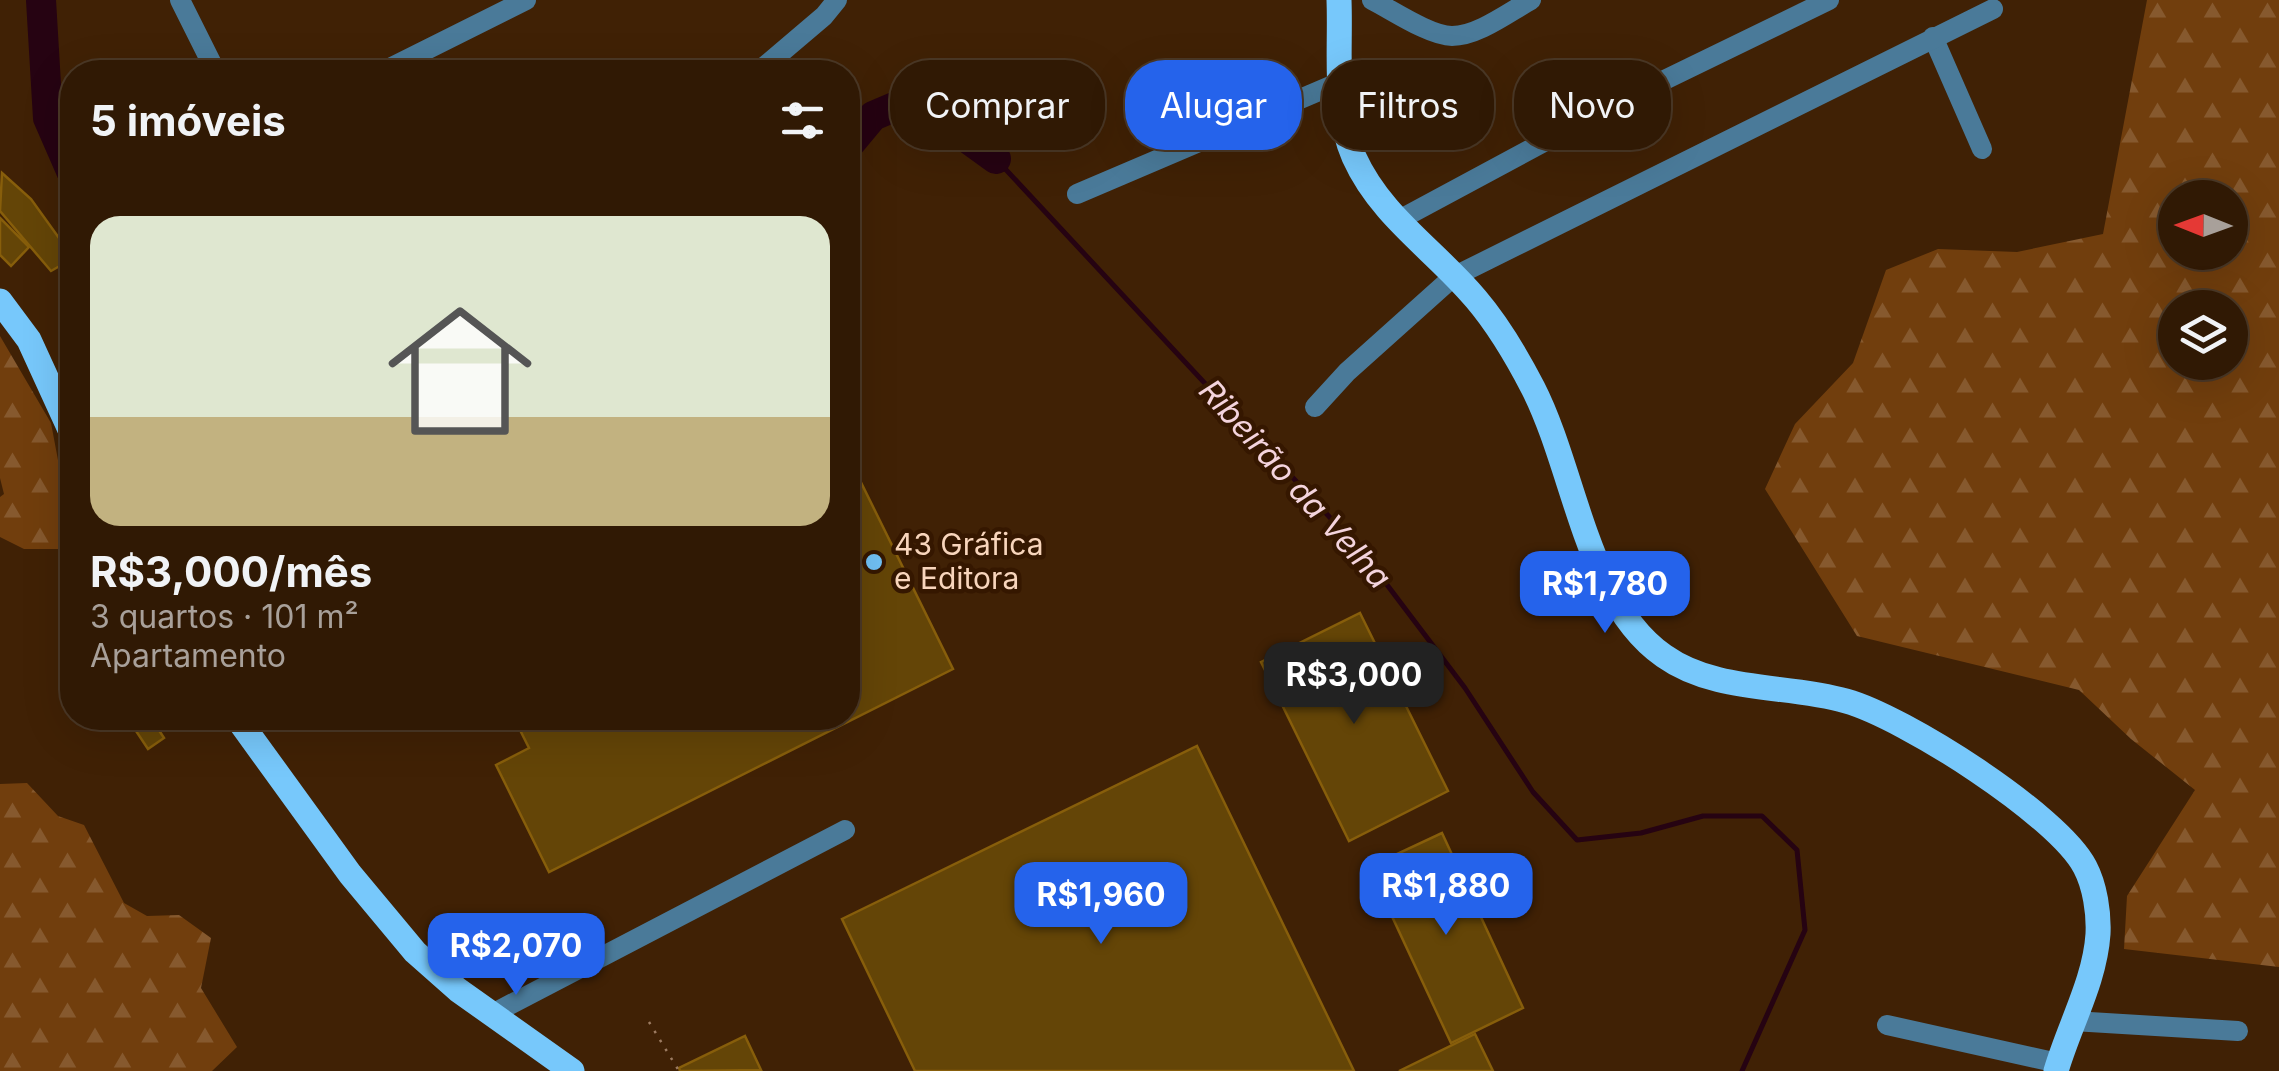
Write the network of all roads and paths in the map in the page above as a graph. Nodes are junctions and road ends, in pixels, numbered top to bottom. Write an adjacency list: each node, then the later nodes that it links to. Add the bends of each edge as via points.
1 (180, 0): 10 (street)
2 (526, 0): 11 (street)
3 (837, 0): 12 (street)
4 (1339, 0): 13 (main road)
5 (1372, 0): 6 (street, via 1450,36)
6 (1531, 0)
7 (1830, 0): 18 (street)
8 (1992, 9): 9 (street)
9 (1933, 37): 15 (street); 19 (street)
10 (210, 60)
11 (406, 60)
12 (771, 60)
13 (1340, 60)
14 (1322, 90): 17 (street)
15 (1982, 149)
16 (1351, 150): 18 (main road)
17 (1077, 194)
18 (1396, 221): 19 (main road)
19 (1454, 277): 22 (street); 26 (main road, via 1515,353 1552,425 1606,586 1664,657 1706,676 1844,700 1883,714 2030,807 2061,837 2085,867 2096,898 2098,934)
20 (0, 301): 21 (main road, via 29,340)
21 (60, 404)
22 (1315, 407)
23 (246, 730): 25 (main road, via 415,952)
24 (845, 830): 25 (street)
25 (492, 1014): 31 (main road)
26 (2073, 1021): 29 (street); 30 (main road)
27 (648, 1022): 32 (path)
28 (1887, 1025): 30 (street)
29 (2238, 1031)
30 (2057, 1067)
31 (572, 1071)
32 (679, 1071)

